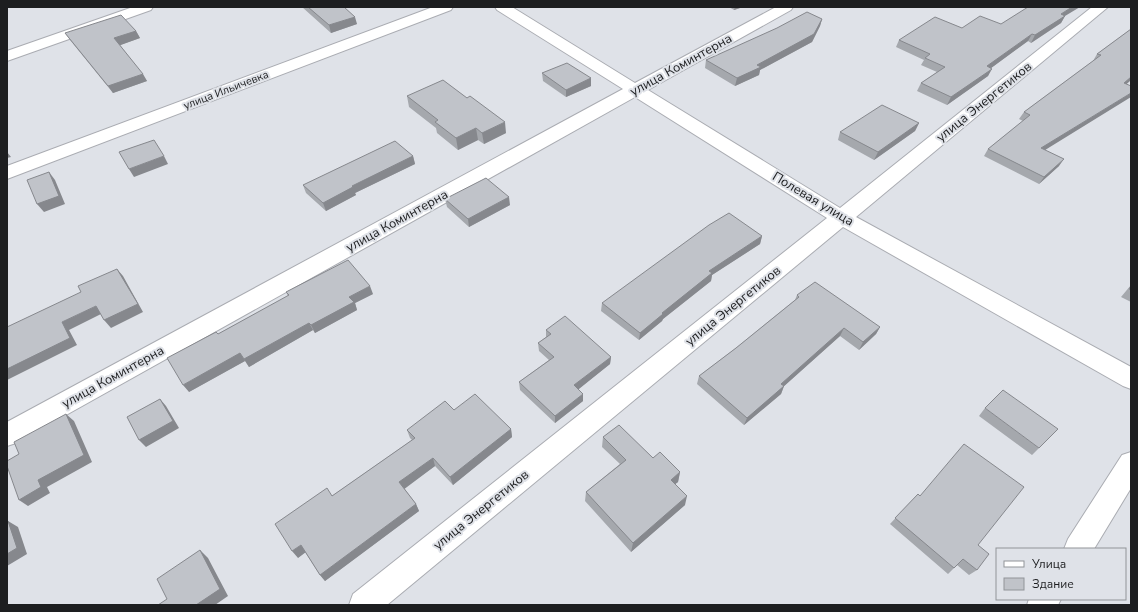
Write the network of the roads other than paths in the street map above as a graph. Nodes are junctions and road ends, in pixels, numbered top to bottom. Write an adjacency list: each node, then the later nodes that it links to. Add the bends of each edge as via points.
1 (146, 7): 6 (street)
2 (446, 7): 8 (street, улица Ильичевка)
3 (502, 7): 7 (street, Полевая улица)
4 (786, 7): 7 (street, улица Коминтерна)
5 (1101, 7): 9 (street, улица Энергетиков)
6 (7, 56)
7 (635, 90): 9 (street, Полевая улица); 11 (street, улица Коминтерна)
8 (7, 173)
9 (842, 218): 10 (street, Полевая улица); 14 (street, улица Энергетиков)
10 (1131, 379)
11 (7, 435)
12 (1131, 464): 13 (street)
13 (1079, 548)
14 (364, 605)

